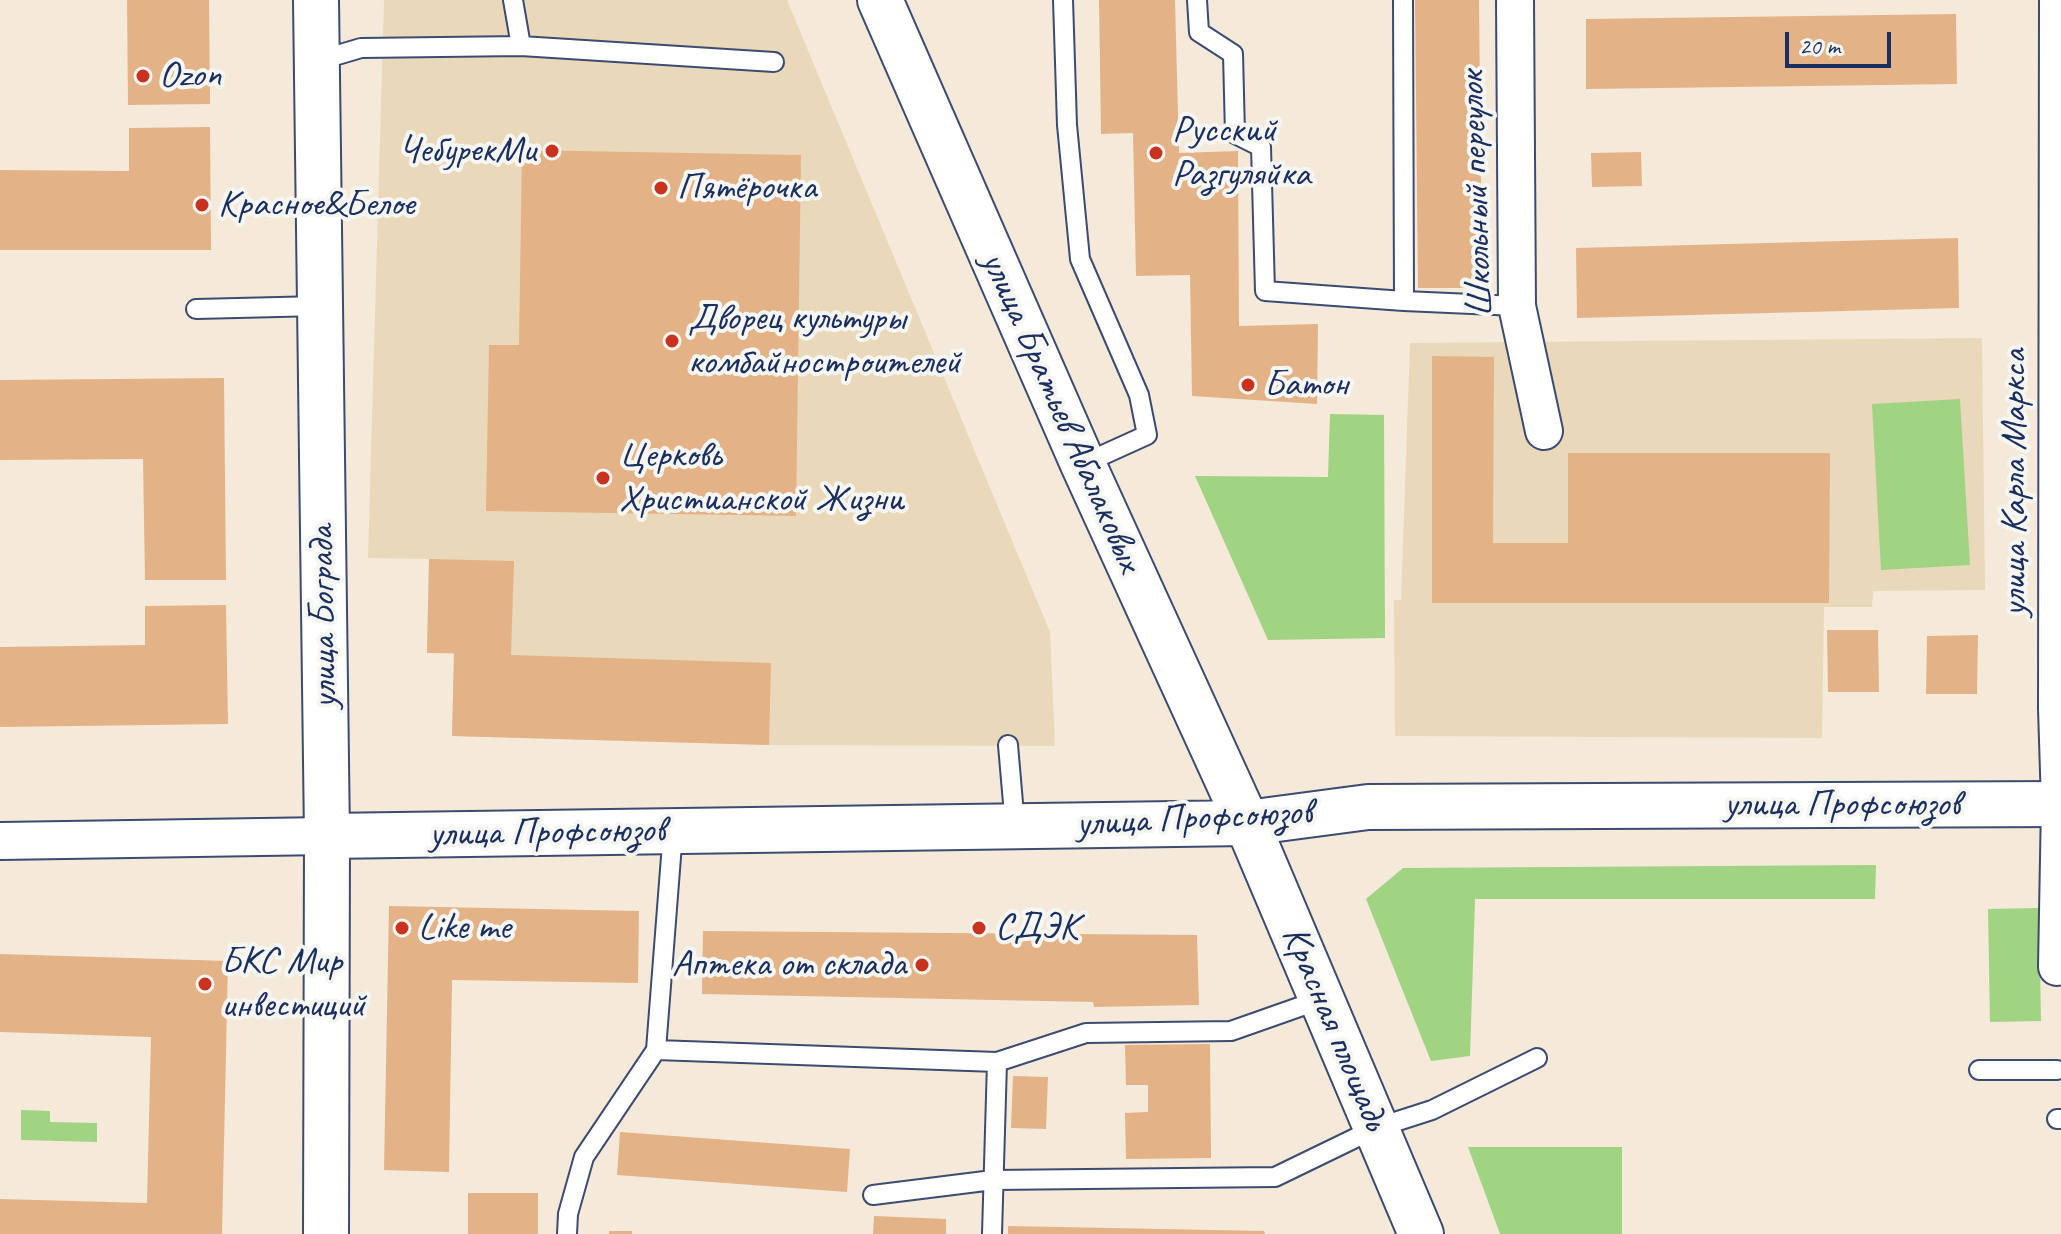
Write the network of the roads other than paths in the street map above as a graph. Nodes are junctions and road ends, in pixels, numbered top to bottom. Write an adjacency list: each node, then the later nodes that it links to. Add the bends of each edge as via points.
1 (316, 0): 10 (street, улица Бограда)
2 (513, 0): 9 (lane)
3 (880, 0): 18 (street, улица Братьев Абалаковых)
4 (1063, 0): 18 (lane, via 1067,125 1080,259 1139,395 1147,435)
5 (1197, 0): 12 (lane, via 1199,32 1233,54 1235,134 1261,147 1265,291)
6 (1403, 0): 12 (lane)
7 (1515, 0): 14 (street, Школьный переулок)
8 (2058, 0): 16 (street, улица Карла Маркса)
9 (521, 46): 10 (lane, via 361,48); 11 (lane)
10 (317, 61): 13 (street, улица Бограда)
11 (774, 62)
12 (1404, 301): 14 (lane)
13 (320, 306): 15 (lane); 24 (street, улица Бограда)
14 (1517, 306): 17 (street, Школьный переулок)
15 (196, 309)
16 (2059, 373): 20 (street, улица Карла Маркса)
17 (1544, 431)
18 (1083, 464): 21 (street, улица Братьев Абалаковых)
19 (1008, 745): 22 (lane)
20 (2061, 804): 21 (street, улица Профсоюзов, via 1368,807); 26 (street, улица Карла Маркса)
21 (1247, 823): 22 (street, улица Профсоюзов); 27 (street, Красная площадь)
22 (1015, 826): 23 (street, улица Профсоюзов)
23 (673, 831): 24 (street, улица Профсоюзов); 28 (lane)
24 (327, 836): 25 (street); 36 (street, улица Бограда)
25 (0, 841)
26 (2059, 967)
27 (1322, 999): 30 (lane, via 1231,1031 1086,1033); 33 (street, Красная площадь)
28 (656, 1050): 30 (lane); 37 (lane, via 584,1157)
29 (1537, 1058): 33 (lane, via 1432,1110)
30 (997, 1062): 34 (lane)
31 (1979, 1070): 32 (lane)
32 (2057, 1070)
33 (1376, 1128): 34 (lane, via 1275,1177); 39 (street, Красная площадь)
34 (993, 1180): 35 (lane); 38 (lane)
35 (873, 1195)
36 (326, 1234)
37 (567, 1234)
38 (992, 1234)
39 (1421, 1234)

